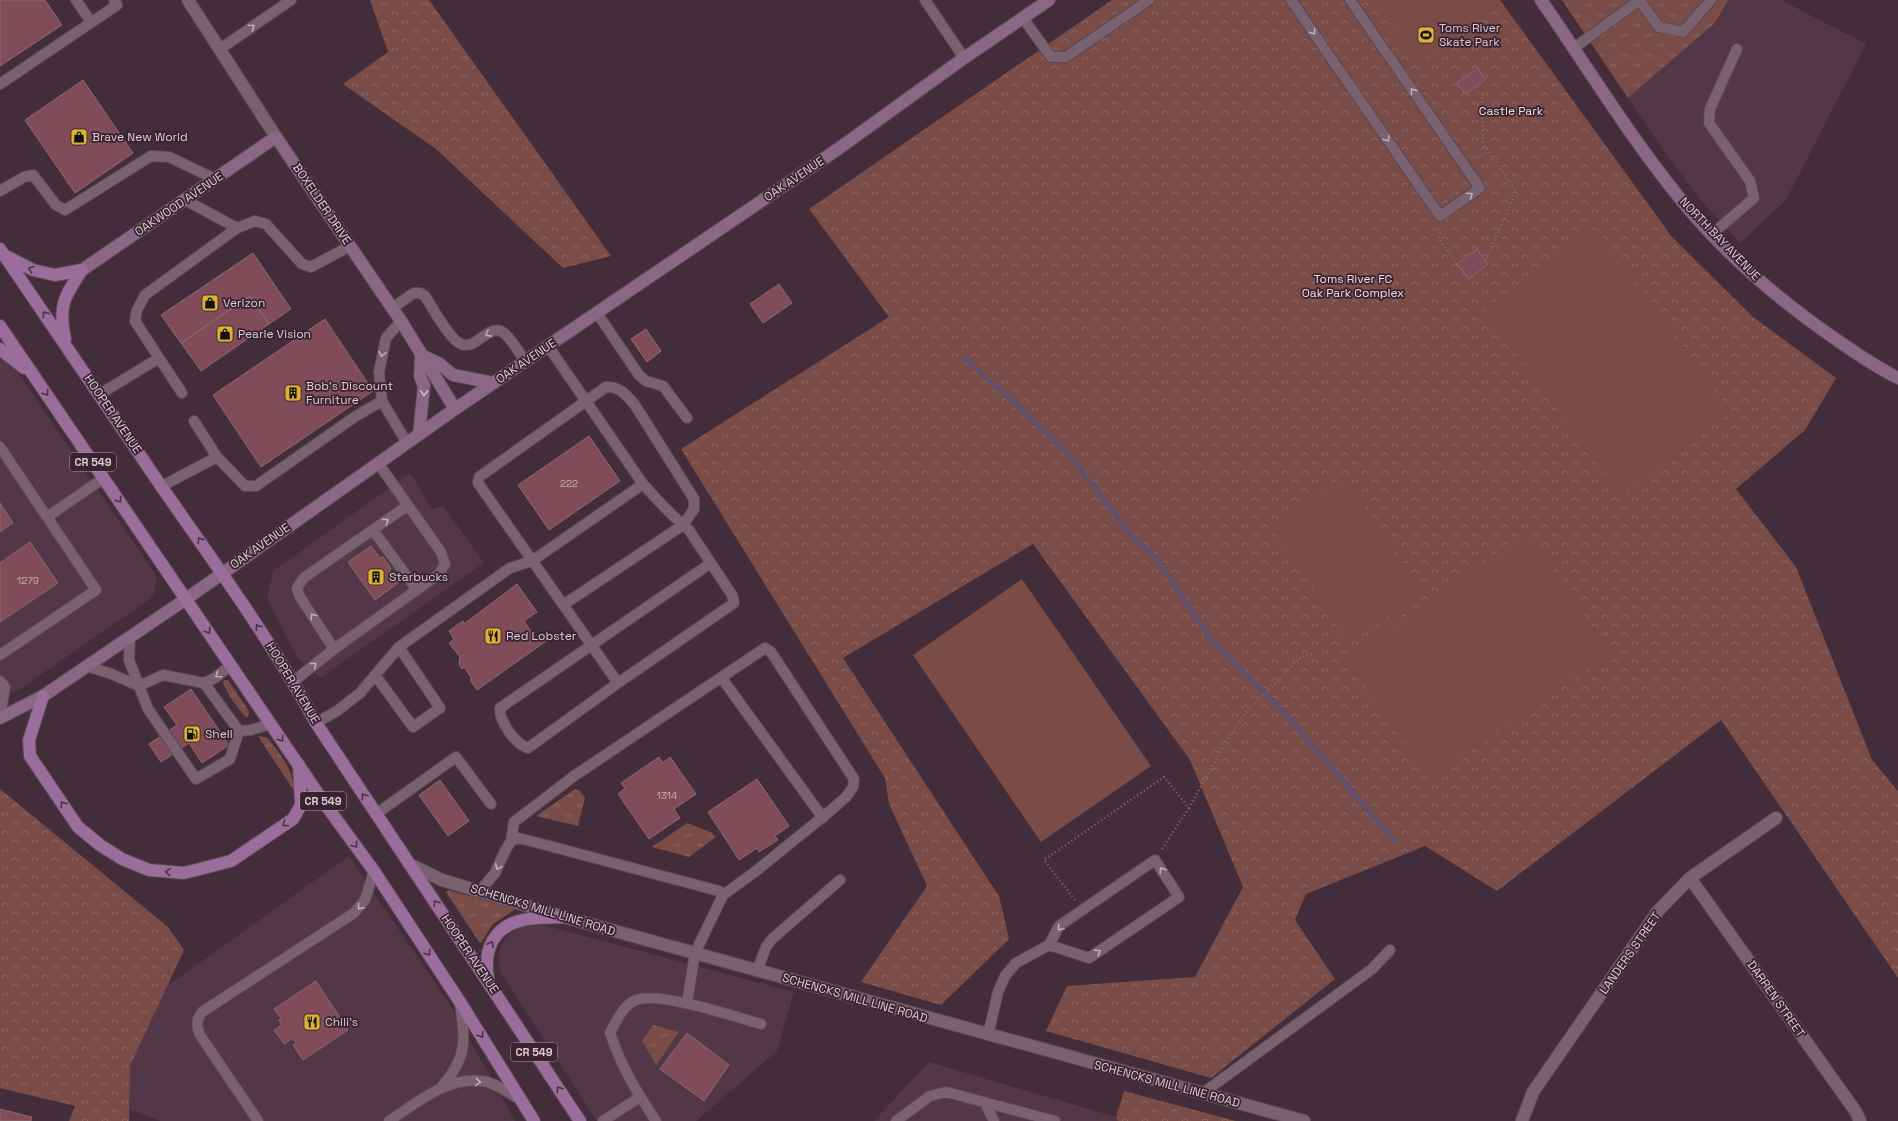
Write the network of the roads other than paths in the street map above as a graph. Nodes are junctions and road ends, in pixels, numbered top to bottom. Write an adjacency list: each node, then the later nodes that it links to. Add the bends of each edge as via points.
1 (76, 0): 14 (lane)
2 (114, 0): 14 (lane, via 118,5)
3 (188, 0): 16 (street, BOXELDER DRIVE)
4 (291, 0): 16 (lane, one-way to 4)
5 (925, 0): 18 (lane)
6 (1049, 0): 13 (street, OAK AVENUE)
7 (1149, 0): 13 (lane, via 1066,57 1051,57)
8 (1291, 0): 9 (lane, one-way to 9, via 1440,216 1480,188)
9 (1350, 0)
10 (1541, 0): 15 (street, NORTH BAY AVENUE)
11 (1640, 0): 12 (lane, via 1659,27 1683,32); 15 (lane)
12 (1711, 0)
13 (1023, 18): 18 (street, OAK AVENUE)
14 (91, 22): 19 (lane)
15 (1574, 48): 25 (street, NORTH BAY AVENUE, via 1678,196)
16 (220, 49): 20 (street, BOXELDER DRIVE)
17 (1738, 49): 25 (lane, via 1710,110 1709,123 1750,181 1754,198)
18 (964, 58): 30 (street, OAK AVENUE, via 838,149)
19 (0, 84)
20 (276, 137): 21 (street, OAKWOOD AVENUE); 26 (street, BOXELDER DRIVE)
21 (215, 179): 22 (lane, via 169,158 152,156 65,210 56,205 33,175 24,177); 23 (street, OAKWOOD AVENUE)
22 (0, 191)
23 (185, 200): 24 (lane); 28 (street, OAKWOOD AVENUE)
24 (237, 228): 26 (lane, via 255,221 266,224 302,264 311,268); 37 (lane, via 145,295 136,310 135,321)
25 (1712, 234): 39 (street, NORTH BAY AVENUE, via 1763,284 1803,317)
26 (350, 246): 29 (street, BOXELDER DRIVE)
27 (2, 252): 28 (main road, one-way to 27, via 56,275 33,270); 33 (main road, HOOPER AVENUE / CR 549, one-way to 27)
28 (82, 270): 33 (main road, via 66,294 61,320)
29 (392, 308): 31 (street, BOXELDER DRIVE); 38 (lane, one-way to 29, via 505,334 499,330 491,331 473,344 455,341 425,296 420,293 414,293)
30 (597, 313): 34 (street, OAK AVENUE); 47 (lane, via 639,375 646,381 663,386)
31 (401, 321): 36 (street, BOXELDER DRIVE); 44 (lane, one-way to 44, via 386,338 379,372)
32 (0, 326): 40 (main road, CR 549)
33 (67, 346): 43 (main road, HOOPER AVENUE / CR 549)
34 (548, 346): 38 (street, OAK AVENUE); 45 (lane)
35 (0, 349): 40 (main road)
36 (422, 355): 41 (street, via 440,364 453,375); 46 (street, BOXELDER DRIVE); 49 (street, one-way to 49, via 420,376 424,386)
37 (159, 358): 42 (lane); 43 (lane)
38 (525, 361): 41 (street, OAK AVENUE)
39 (1898, 378)
40 (37, 379): 54 (main road, CR 549, one-way to 54)
41 (494, 383): 46 (street, OAK AVENUE)
42 (182, 393)
43 (100, 394): 56 (main road, HOOPER AVENUE / CR 549)
44 (382, 401): 50 (lane); 52 (lane, via 356,416 256,486 245,486)
45 (586, 401): 55 (lane); 59 (lane, via 606,388 613,387 625,393 635,405 694,499 694,509); 61 (lane, via 479,477 478,483)
46 (455, 409): 49 (street, OAK AVENUE)
47 (687, 418)
48 (194, 421): 52 (lane)
49 (419, 434): 50 (street, OAK AVENUE)
50 (407, 443): 53 (street, OAK AVENUE)
51 (0, 447): 58 (lane)
52 (217, 457): 56 (lane)
53 (378, 463): 57 (lane); 63 (street, OAK AVENUE)
54 (104, 478): 58 (lane); 65 (main road, CR 549, one-way to 65)
55 (643, 484): 59 (lane, via 670,514); 61 (lane)
56 (162, 486): 63 (main road, HOOPER AVENUE / CR 549, one-way to 56)
57 (408, 506): 60 (lane, one-way to 57); 64 (lane, via 441,552 445,564 439,574)
58 (47, 517): 71 (lane, via 96,590)
59 (684, 525): 62 (lane); 66 (lane)
60 (373, 530): 64 (lane); 70 (lane, one-way to 60, via 297,590 305,577)
61 (532, 561): 66 (lane); 69 (lane, via 510,568)
62 (711, 563): 68 (lane); 79 (lane, via 732,595 734,603)
63 (223, 572): 65 (street, OAK AVENUE); 77 (main road, HOOPER AVENUE / CR 549, one-way to 63)
64 (417, 590): 70 (lane)
65 (186, 599): 67 (street, OAK AVENUE); 72 (main road, CR 549, one-way to 72)
66 (563, 605): 68 (lane)
67 (130, 636): 73 (street, OAK AVENUE); 80 (lane, via 129,660)
68 (591, 645): 79 (lane); 79 (lane, via 500,708 499,716 520,745 528,748)
69 (399, 647): 74 (lane); 74 (lane, via 440,708 413,727)
70 (334, 649): 77 (lane, one-way to 70)
71 (0, 655)
72 (231, 665): 78 (lane, one-way to 78); 84 (main road, CR 549)
73 (86, 666): 80 (lane); 81 (street, OAK AVENUE)
74 (375, 675): 83 (lane, via 360,693 337,712)
75 (721, 677): 89 (lane); 89 (lane, via 765,648 771,652 854,779 853,788 846,797); 91 (lane, via 574,776 514,822)
76 (0, 680): 82 (lane, via 4,688)
77 (294, 681): 83 (main road, HOOPER AVENUE / CR 549)
78 (204, 683): 80 (lane, via 163,675); 85 (lane)
79 (618, 683)
80 (139, 686): 85 (lane, via 148,709 196,779 230,759)
81 (43, 696): 82 (street, OAK AVENUE); 86 (main road, one-way to 81, via 301,805 293,819 231,861 184,873 149,870 122,859 78,827 30,756 29,740)
82 (0, 718)
83 (316, 723): 88 (main road, HOOPER AVENUE / CR 549, one-way to 83)
84 (271, 724): 85 (lane); 86 (main road, CR 549, one-way to 86)
85 (239, 732)
86 (299, 764): 93 (main road, CR 549, one-way to 93)
87 (491, 804): 88 (lane, via 456,757)
88 (376, 814): 92 (main road, HOOPER AVENUE / CR 549)
89 (823, 818): 97 (lane)
90 (1776, 818): 94 (street, LANDERS STREET)
91 (512, 841): 96 (lane, one-way to 96, via 495,873); 97 (lane, via 518,838 542,844 719,891)
92 (409, 864): 96 (street, SCHENCKS MILL LINE ROAD, via 442,880); 103 (main road, HOOPER AVENUE / CR 549, one-way to 92)
93 (374, 871): 104 (main road, CR 549, one-way to 104); 113 (lane, one-way to 113, via 365,900 354,914 198,1017 200,1035)
94 (1690, 878): 123 (street, LANDERS STREET, via 1658,911 1533,1092); 124 (street, DARREN STREET)
95 (840, 880): 102 (lane, via 772,939 766,947)
96 (480, 891): 98 (street, SCHENCKS MILL LINE ROAD)
97 (723, 895): 101 (lane)
98 (564, 917): 101 (street, SCHENCKS MILL LINE ROAD); 103 (main road, one-way to 98, via 486,963 488,951 506,927 522,920)
99 (1049, 945): 99 (lane, one-way to 99, via 1089,958 1179,897 1155,860 1059,926); 107 (lane, via 1016,963 1005,976 998,992)
100 (1390, 950): 109 (lane, via 1372,969)
101 (695, 953): 102 (street, SCHENCKS MILL LINE ROAD); 105 (lane)
102 (757, 971): 107 (street, SCHENCKS MILL LINE ROAD)
103 (489, 982): 116 (main road, HOOPER AVENUE / CR 549, one-way to 103)
104 (460, 1002): 108 (lane, via 464,1032 463,1050 454,1072); 111 (main road, CR 549, one-way to 111)
105 (687, 1003): 106 (lane); 110 (lane, via 652,998 635,1000 622,1012 610,1033 620,1061)
106 (761, 1024)
107 (988, 1035): 109 (street, SCHENCKS MILL LINE ROAD)
108 (441, 1088): 111 (lane, one-way to 111, via 458,1082 483,1081); 114 (lane)
109 (1203, 1093): 122 (street, SCHENCKS MILL LINE ROAD)
110 (640, 1097): 117 (lane); 118 (lane)
111 (523, 1101): 115 (main road, CR 549)
112 (985, 1103): 119 (lane, via 946,1092 930,1096); 120 (lane); 121 (lane)
113 (258, 1121)
114 (389, 1121)
115 (534, 1121)
116 (580, 1121)
117 (604, 1121)
118 (656, 1121)
119 (896, 1121)
120 (994, 1121)
121 (1055, 1121)
122 (1304, 1121)
123 (1522, 1121)
124 (1860, 1121)

